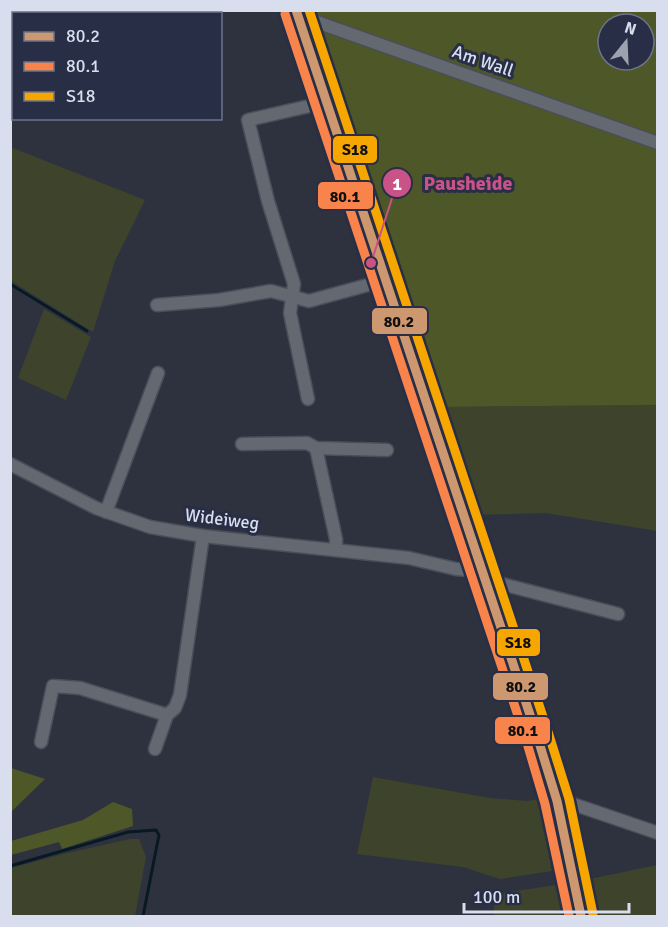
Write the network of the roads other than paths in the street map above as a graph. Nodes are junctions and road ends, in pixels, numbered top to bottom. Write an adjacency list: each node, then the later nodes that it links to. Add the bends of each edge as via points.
1 (296, 13): 2 (main road); 3 (street, Am Wall)
2 (327, 102): 4 (main road); 5 (street, via 248,120 294,284)
3 (657, 143)
4 (386, 280): 5 (street, via 309,301); 16 (main road)
5 (292, 297): 6 (street, via 271,291); 8 (street, via 290,313)
6 (157, 305)
7 (158, 373): 13 (street)
8 (308, 399)
9 (242, 444): 10 (street, via 307,443)
10 (316, 448): 11 (street); 15 (street)
11 (387, 450)
12 (10, 464): 13 (street, Wideiweg)
13 (106, 512): 14 (street, Wideiweg, via 150,527)
14 (202, 536): 15 (street, Wideiweg); 19 (street, via 180,695)
15 (336, 550): 16 (street, Wideiweg, via 409,558 456,569)
16 (481, 567): 17 (main road)
17 (487, 585): 18 (street, via 498,583); 22 (main road)
18 (618, 614)
19 (167, 716): 20 (street, via 80,688 53,686); 21 (street)
20 (41, 742)
21 (155, 749)
22 (557, 801): 23 (street); 24 (main road)
23 (657, 833)
24 (580, 916)

